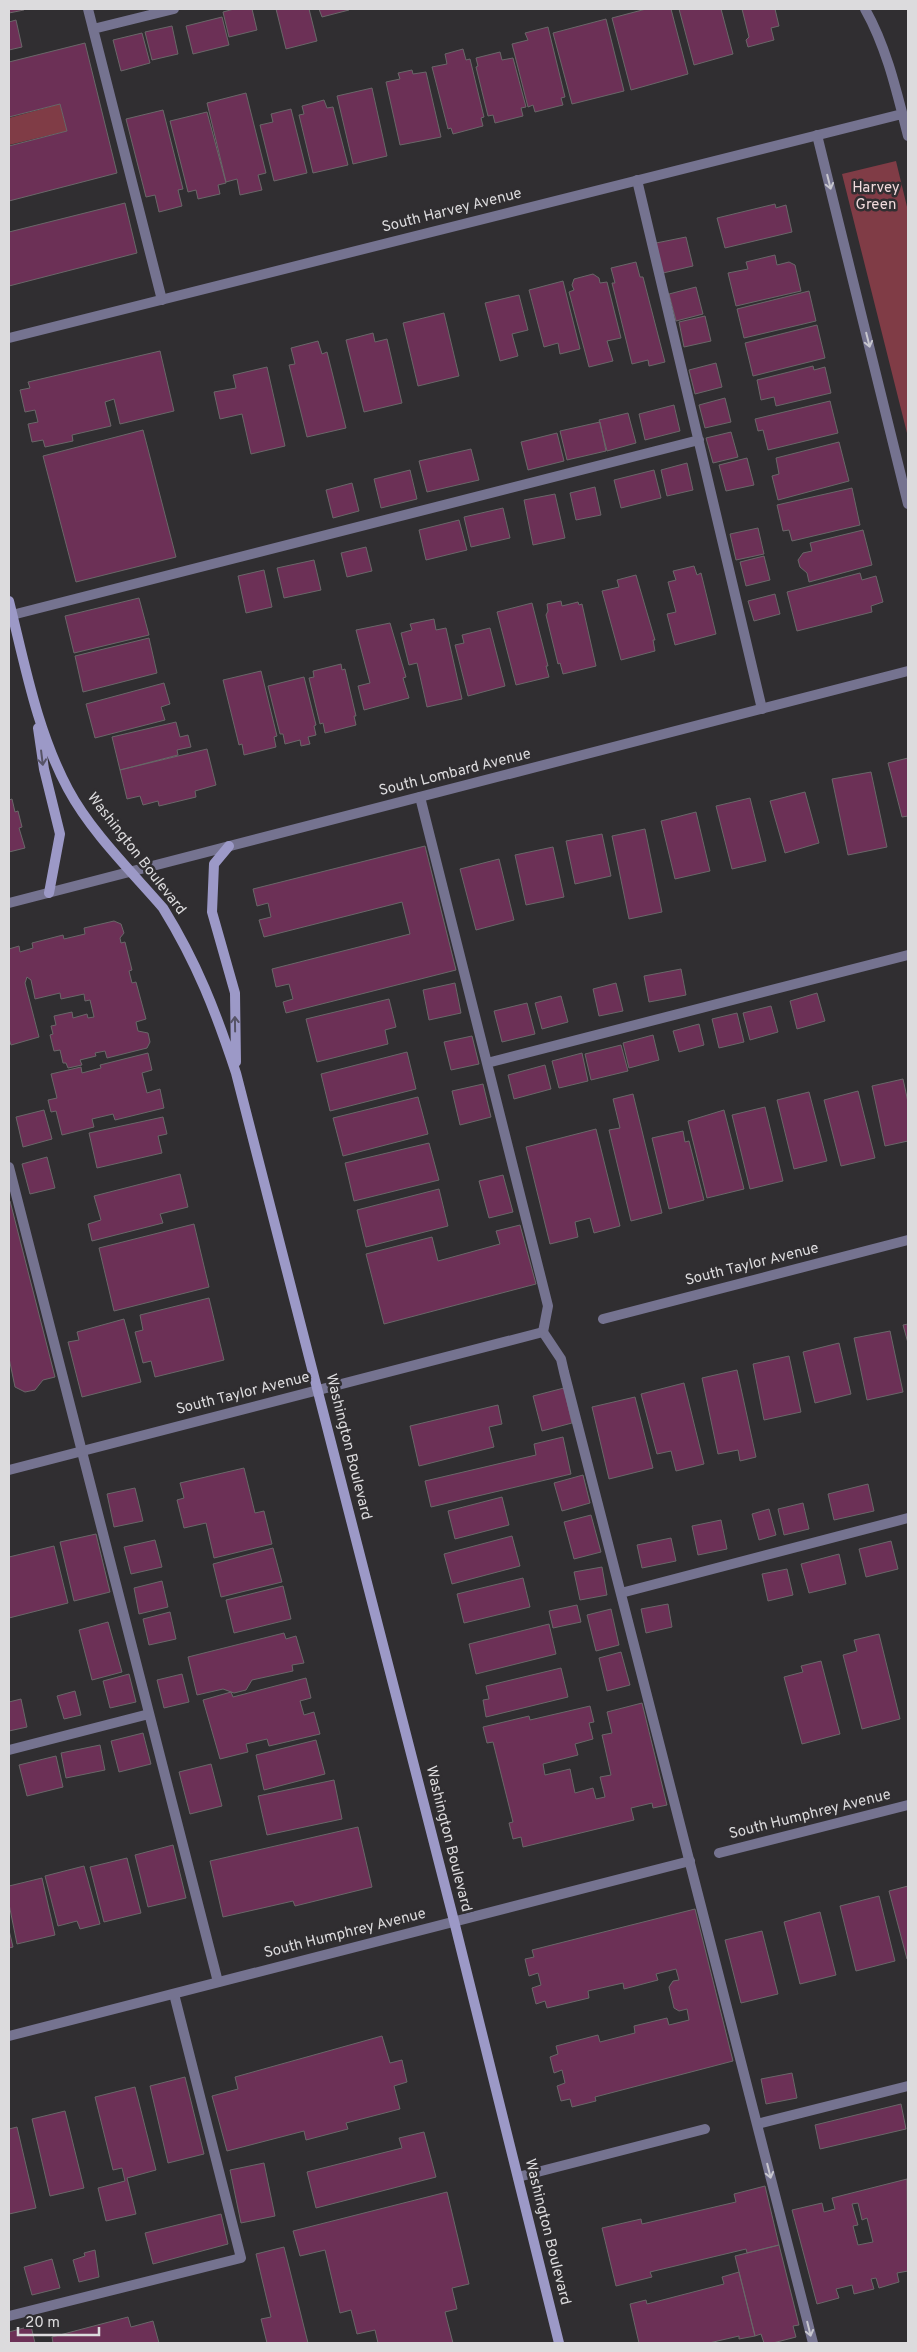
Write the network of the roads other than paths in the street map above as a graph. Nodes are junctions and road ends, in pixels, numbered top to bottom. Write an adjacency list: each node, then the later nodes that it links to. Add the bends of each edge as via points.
1 (88, 9): 4 (street)
2 (174, 9): 4 (street)
3 (865, 9): 5 (street, via 886,56)
4 (93, 29): 9 (street)
5 (902, 114): 6 (street, South Harvey Avenue); 7 (street)
6 (817, 135): 8 (street, South Harvey Avenue); 12 (street, one-way to 12)
7 (908, 136)
8 (637, 180): 9 (street, South Harvey Avenue); 11 (street)
9 (162, 300): 10 (street, South Harvey Avenue)
10 (9, 338)
11 (699, 440): 14 (street); 17 (street)
12 (908, 504)
13 (9, 601): 14 (street, Washington Boulevard)
14 (12, 615): 16 (street, Washington Boulevard)
15 (908, 671): 17 (street, South Lombard Avenue)
16 (36, 709): 20 (street, Washington Boulevard, via 68,790 91,825); 21 (street, one-way to 21, via 44,769 60,834)
17 (762, 709): 18 (street, South Lombard Avenue)
18 (420, 797): 19 (street, South Lombard Avenue); 24 (street)
19 (229, 846): 20 (street, South Lombard Avenue); 25 (street, one-way to 19, via 235,993 212,912 214,864)
20 (132, 871): 21 (street, South Lombard Avenue); 25 (street, Washington Boulevard, via 163,908 193,958)
21 (49, 893): 22 (street, South Lombard Avenue)
22 (9, 903)
23 (908, 955): 24 (street)
24 (487, 1063): 30 (street, via 548,1306)
25 (236, 1073): 31 (street, Washington Boulevard)
26 (9, 1167): 27 (street)
27 (10, 1181): 32 (street)
28 (908, 1240): 29 (street, South Taylor Avenue)
29 (603, 1319)
30 (544, 1332): 31 (street, South Taylor Avenue); 35 (street, via 561,1359)
31 (318, 1390): 32 (street, South Taylor Avenue); 41 (street, Washington Boulevard)
32 (82, 1451): 33 (street, South Taylor Avenue); 36 (street)
33 (9, 1470)
34 (908, 1518): 35 (street)
35 (621, 1593): 40 (street)
36 (149, 1714): 37 (street); 42 (street)
37 (9, 1750)
38 (908, 1805): 39 (street, South Humphrey Avenue)
39 (719, 1853)
40 (690, 1861): 41 (street, South Humphrey Avenue); 46 (street)
41 (454, 1921): 42 (street, South Humphrey Avenue); 48 (street, Washington Boulevard)
42 (218, 1982): 43 (street, South Humphrey Avenue)
43 (174, 1994): 44 (street, South Humphrey Avenue); 49 (street, via 241,2258)
44 (9, 2036)
45 (908, 2086): 46 (street)
46 (757, 2124): 51 (street, one-way to 51)
47 (705, 2129): 48 (street)
48 (518, 2177): 50 (street, Washington Boulevard)
49 (9, 2316)
50 (559, 2343)
51 (813, 2343)

